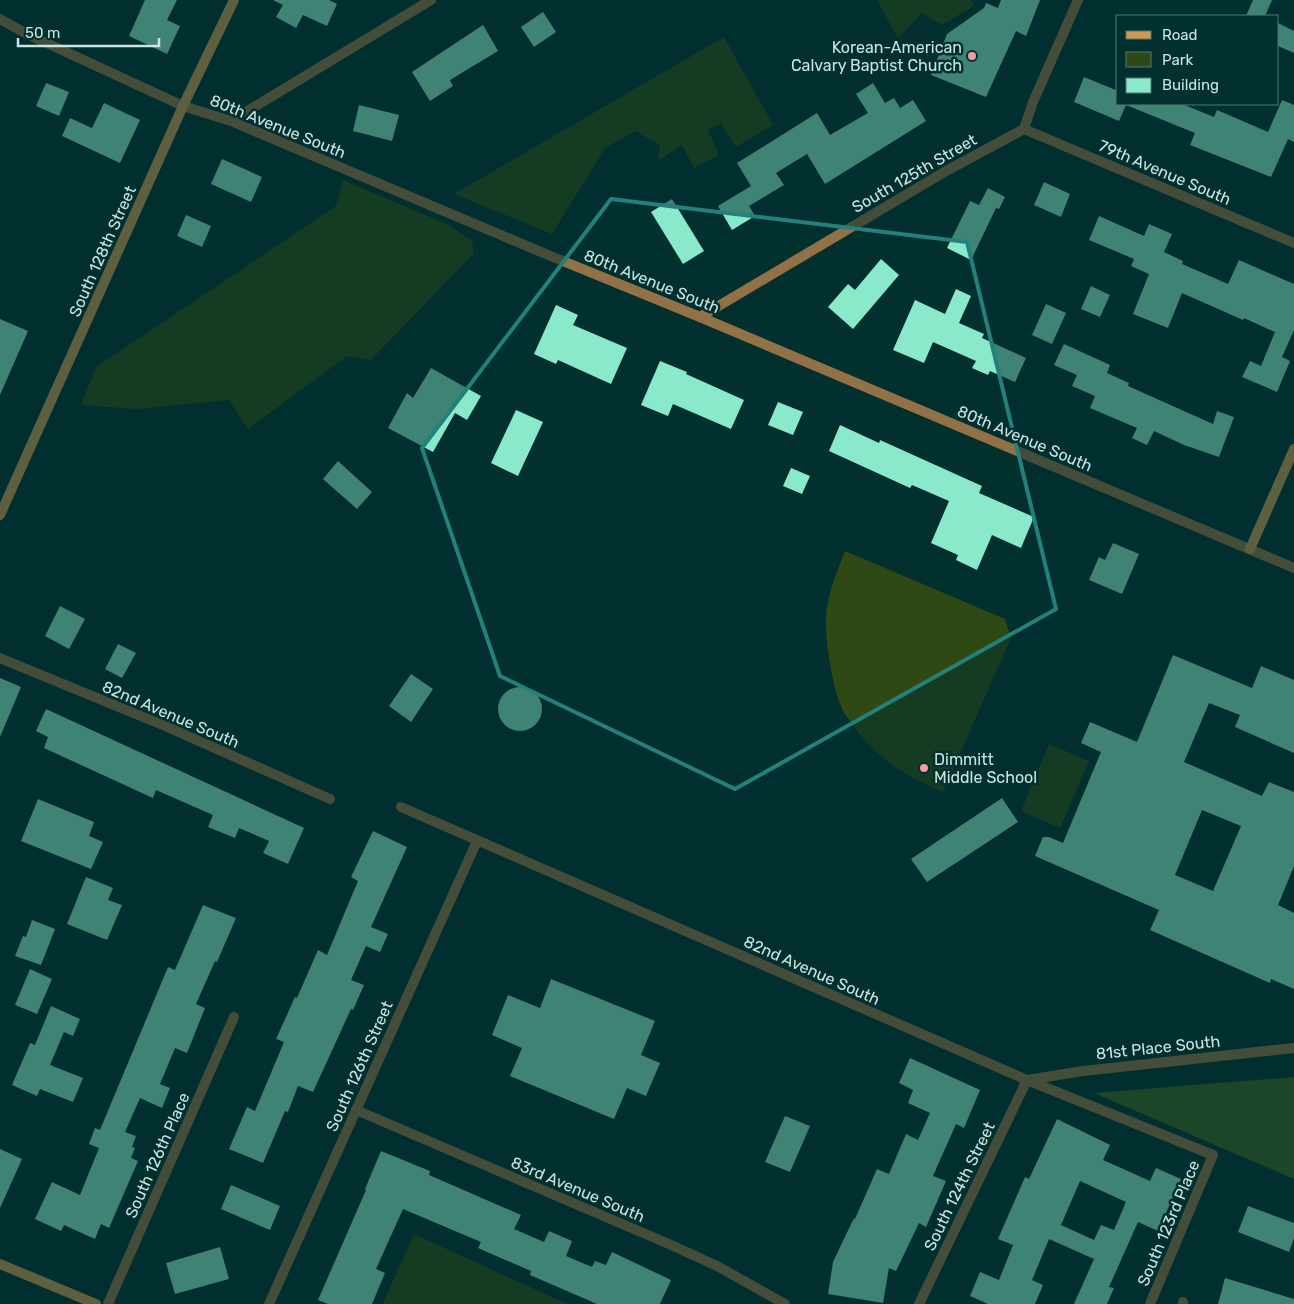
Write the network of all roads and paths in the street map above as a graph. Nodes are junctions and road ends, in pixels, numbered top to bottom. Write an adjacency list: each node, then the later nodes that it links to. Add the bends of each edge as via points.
1 (234, 0): 5 (street, South 128th Street)
2 (431, 0): 6 (street)
3 (1078, 0): 7 (street)
4 (0, 19): 5 (street, 80th Avenue South)
5 (184, 106): 6 (street, 80th Avenue South); 11 (street, South 128th Street)
6 (231, 120): 9 (street, 80th Avenue South)
7 (1024, 129): 8 (street, 79th Avenue South); 9 (street, South 125th Street, via 946,171)
8 (1294, 243)
9 (700, 317): 12 (street, 80th Avenue South)
10 (1294, 449): 12 (street)
11 (0, 515)
12 (1250, 549): 13 (street, 80th Avenue South)
13 (1294, 568)
14 (0, 658): 15 (street, 82nd Avenue South)
15 (330, 799)
16 (401, 807): 17 (street, 82nd Avenue South)
17 (477, 841): 20 (street, 82nd Avenue South); 21 (street, South 126th Street)
18 (234, 1017): 25 (street, South 126th Place)
19 (1294, 1048): 20 (street, 81st Place South)
20 (1026, 1080): 22 (street, 82nd Avenue South); 28 (street, South 124th Street)
21 (356, 1110): 26 (street, South 126th Street); 27 (street, 83rd Avenue South, via 669,1244 717,1266)
22 (1213, 1155): 29 (street, South 123rd Place)
23 (0, 1264): 24 (street)
24 (96, 1304)
25 (108, 1304)
26 (269, 1304)
27 (785, 1304)
28 (919, 1304)
29 (1150, 1304)

